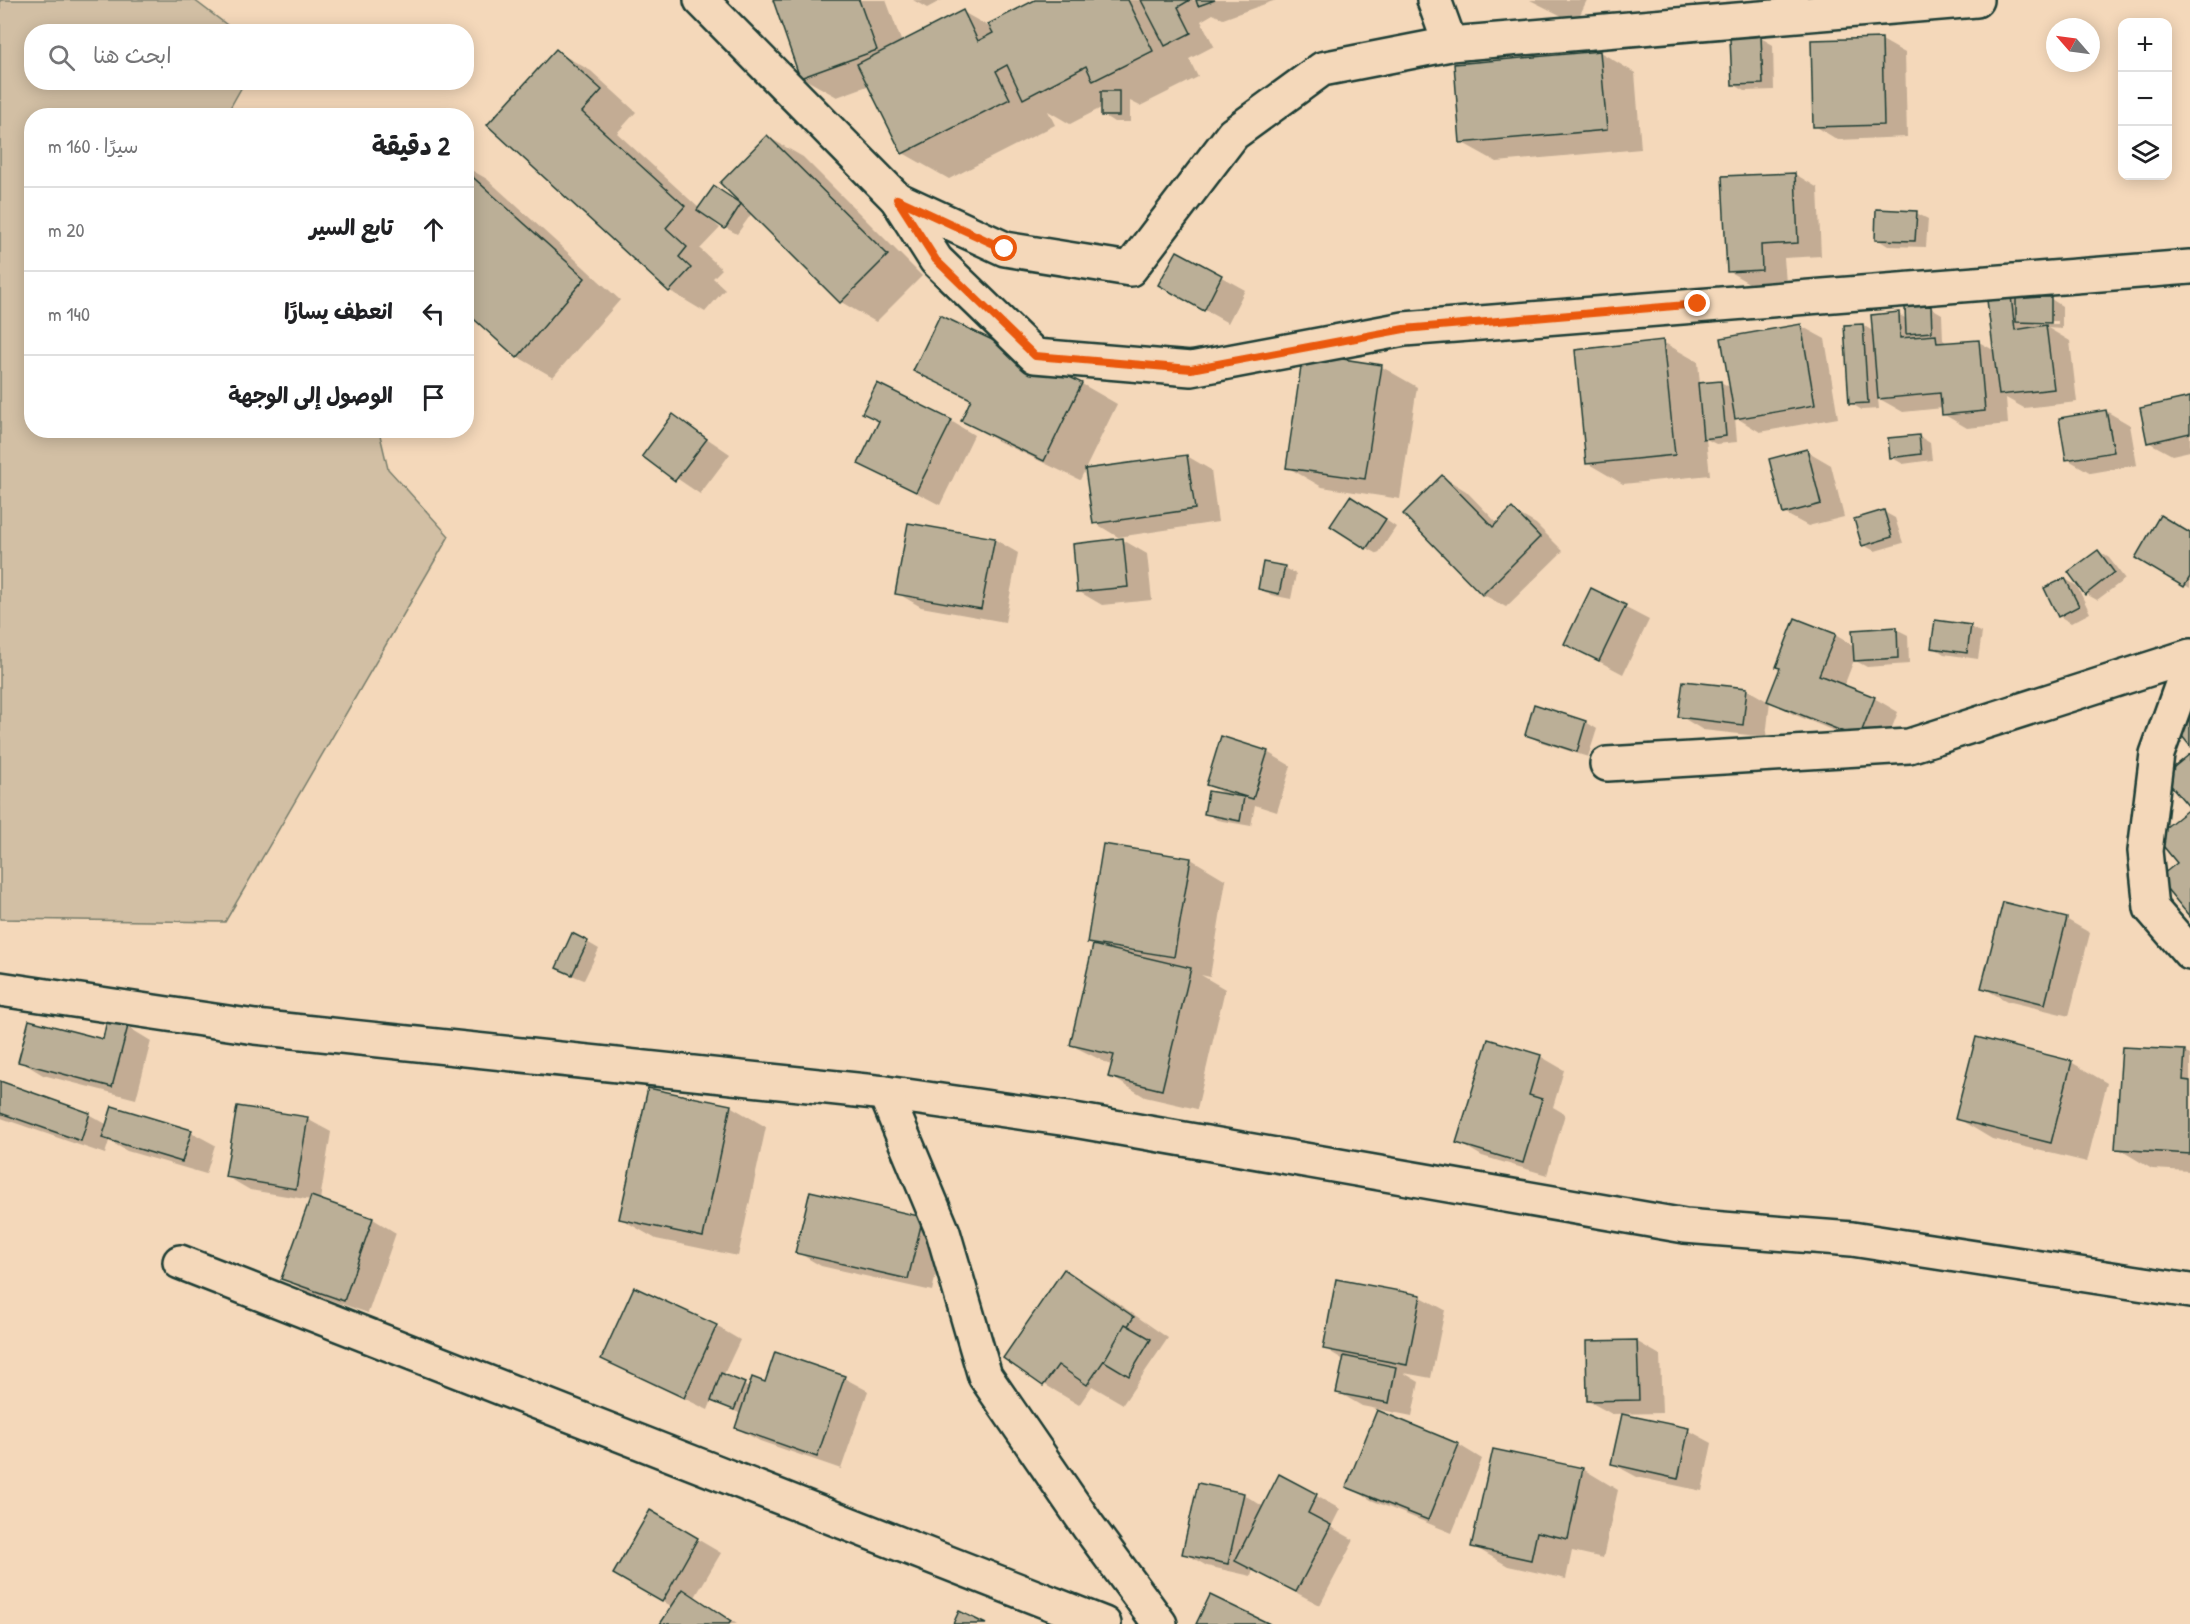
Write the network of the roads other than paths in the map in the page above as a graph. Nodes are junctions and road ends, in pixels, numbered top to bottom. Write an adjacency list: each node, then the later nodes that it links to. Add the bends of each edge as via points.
1 (701, 0): 5 (street)
2 (1434, 0): 4 (street)
3 (1976, 0): 4 (street)
4 (1450, 44): 5 (street, via 1322,69 1233,134 1130,269 1005,249)
5 (897, 199): 6 (street, via 936,260 1035,356 1191,369 1404,329)
6 (2185, 274)
7 (2190, 656): 9 (street, via 1909,746)
8 (2190, 662): 10 (street, via 2157,754 2145,851 2151,908)
9 (1607, 764)
10 (2190, 953)
11 (0, 989): 12 (street, via 255,1027)
12 (885, 1093): 14 (street, via 1068,1119 1685,1226 1852,1239); 16 (street, via 943,1232 985,1376)
13 (180, 1262): 15 (street)
14 (2190, 1291)
15 (1104, 1624)
16 (1160, 1624)

